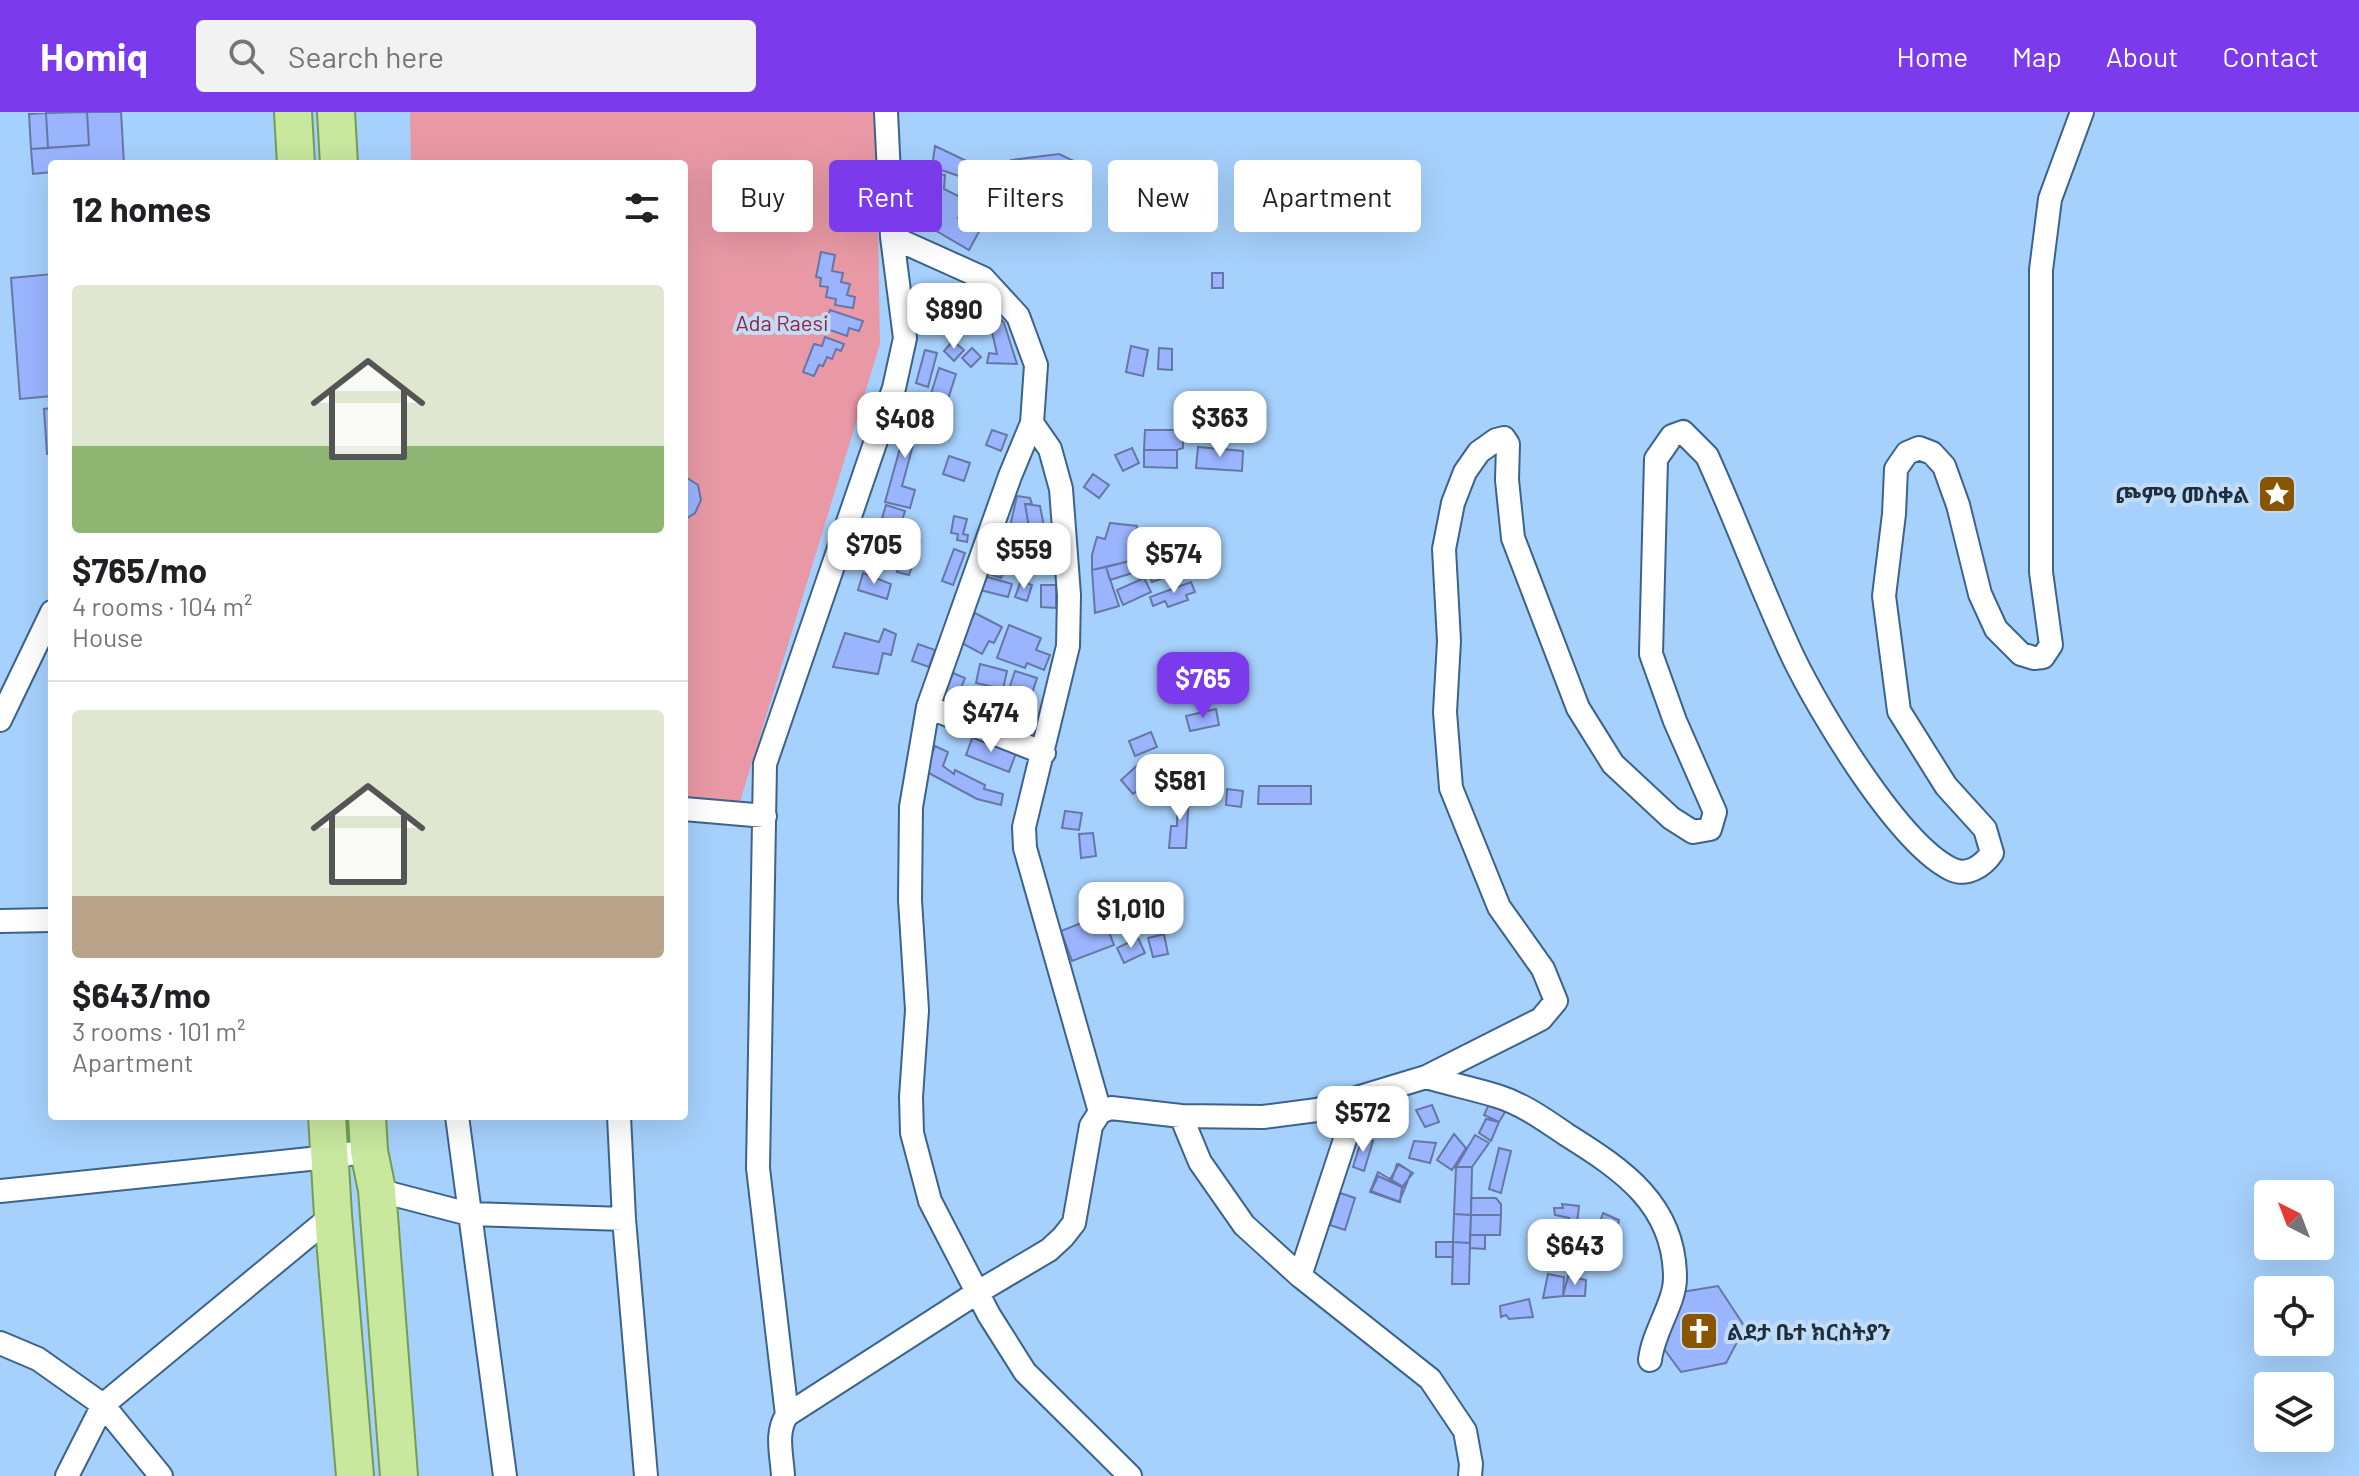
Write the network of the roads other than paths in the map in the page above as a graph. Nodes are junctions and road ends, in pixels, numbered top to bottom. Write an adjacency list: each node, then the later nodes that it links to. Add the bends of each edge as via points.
1 (293, 112): 5 (main road)
2 (336, 112): 6 (main road)
3 (886, 112): 7 (street)
4 (2082, 112): 17 (street, via 2050,199 2041,270 2041,572 2051,645 2043,657 2021,654 1996,629 1980,594 1944,466 1919,448 1907,453 1896,469 1884,596 1899,711 1946,786 1985,829 1992,853 1985,864 1971,871 1953,870 1919,845 1857,767 1794,658 1707,456 1683,432 1672,436 1656,459 1651,654 1715,812 1710,829 1693,832 1671,818 1613,764 1578,708 1513,538 1508,444 1504,438 1496,440 1465,472 1444,549 1451,788 1499,907 1543,969 1556,1001 1541,1019)
5 (296, 160)
6 (339, 160)
7 (892, 237): 8 (street, via 983,278 1018,316 1036,365); 14 (street, via 905,338 894,388 765,764)
8 (1032, 423): 10 (street); 12 (street, via 1050,449 1061,489 1069,595 1068,646)
9 (48, 620): 11 (street)
10 (928, 707): 12 (street); 32 (street, via 911,807 917,1010 912,1133 930,1201)
11 (0, 720)
12 (1044, 753): 19 (street, via 1024,827 1025,848)
13 (688, 809): 14 (street)
14 (765, 816): 36 (street, via 758,1168)
15 (48, 920): 16 (street)
16 (0, 921)
17 (1426, 1077): 18 (street); 34 (street, via 1524,1107 1618,1167 1642,1191 1663,1221 1673,1248 1675,1282)
18 (1358, 1100): 20 (street, via 1263,1117); 31 (street)
19 (1100, 1112): 20 (street, via 1111,1108); 32 (street, via 1091,1126 1074,1223 1049,1250)
20 (1181, 1116): 31 (street, via 1200,1162 1244,1225)
21 (327, 1120): 25 (main road)
22 (457, 1120): 28 (street)
23 (619, 1120): 30 (street)
24 (368, 1134): 25 (street); 26 (main road)
25 (329, 1157): 27 (street); 29 (main road)
26 (377, 1190): 28 (street); 40 (main road)
27 (0, 1191)
28 (469, 1214): 30 (street); 41 (street)
29 (333, 1215): 35 (street); 39 (main road)
30 (624, 1219): 42 (street)
31 (1300, 1276): 45 (street, via 1430,1379 1465,1431)
32 (978, 1292): 36 (street); 44 (street, via 1025,1372)
33 (0, 1343): 35 (street, via 38,1359)
34 (1650, 1360)
35 (103, 1405): 37 (street); 38 (street)
36 (787, 1415): 43 (street, via 780,1437)
37 (67, 1476)
38 (161, 1476)
39 (355, 1476)
40 (399, 1476)
41 (505, 1476)
42 (646, 1476)
43 (783, 1476)
44 (1130, 1476)
45 (1470, 1476)

